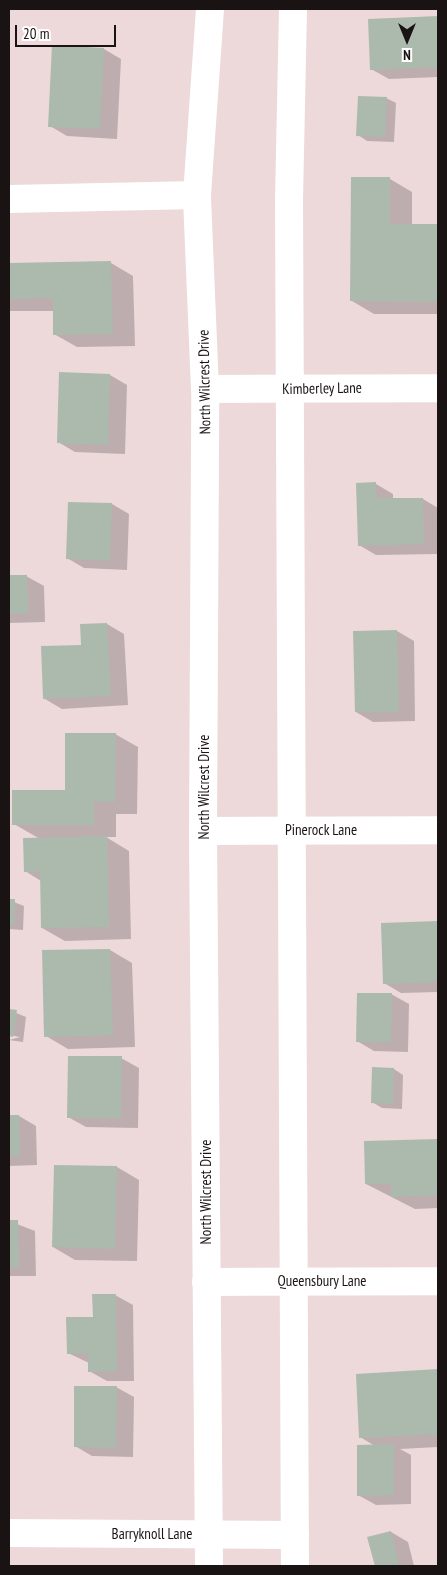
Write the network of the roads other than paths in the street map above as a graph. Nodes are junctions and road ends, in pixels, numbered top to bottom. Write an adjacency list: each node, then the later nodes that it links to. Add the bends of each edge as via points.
1 (210, 9): 3 (main road, North Wilcrest Drive)
2 (293, 9): 7 (main road)
3 (197, 195): 4 (main road); 6 (main road, North Wilcrest Drive)
4 (9, 199)
5 (438, 388): 7 (main road, Kimberley Lane)
6 (205, 389): 7 (main road, Kimberley Lane); 9 (main road, North Wilcrest Drive)
7 (290, 389): 10 (main road)
8 (438, 830): 10 (main road, Pinerock Lane)
9 (203, 831): 10 (main road, Pinerock Lane); 13 (main road, North Wilcrest Drive)
10 (291, 831): 12 (main road)
11 (438, 1280): 12 (main road, Queensbury Lane)
12 (295, 1281): 13 (main road, Queensbury Lane); 16 (main road)
13 (206, 1282): 15 (main road, North Wilcrest Drive)
14 (9, 1533): 15 (main road, Barryknoll Lane)
15 (208, 1534): 16 (main road, Barryknoll Lane); 17 (main road, North Wilcrest Drive)
16 (295, 1535): 18 (main road)
17 (209, 1566)
18 (295, 1566)

